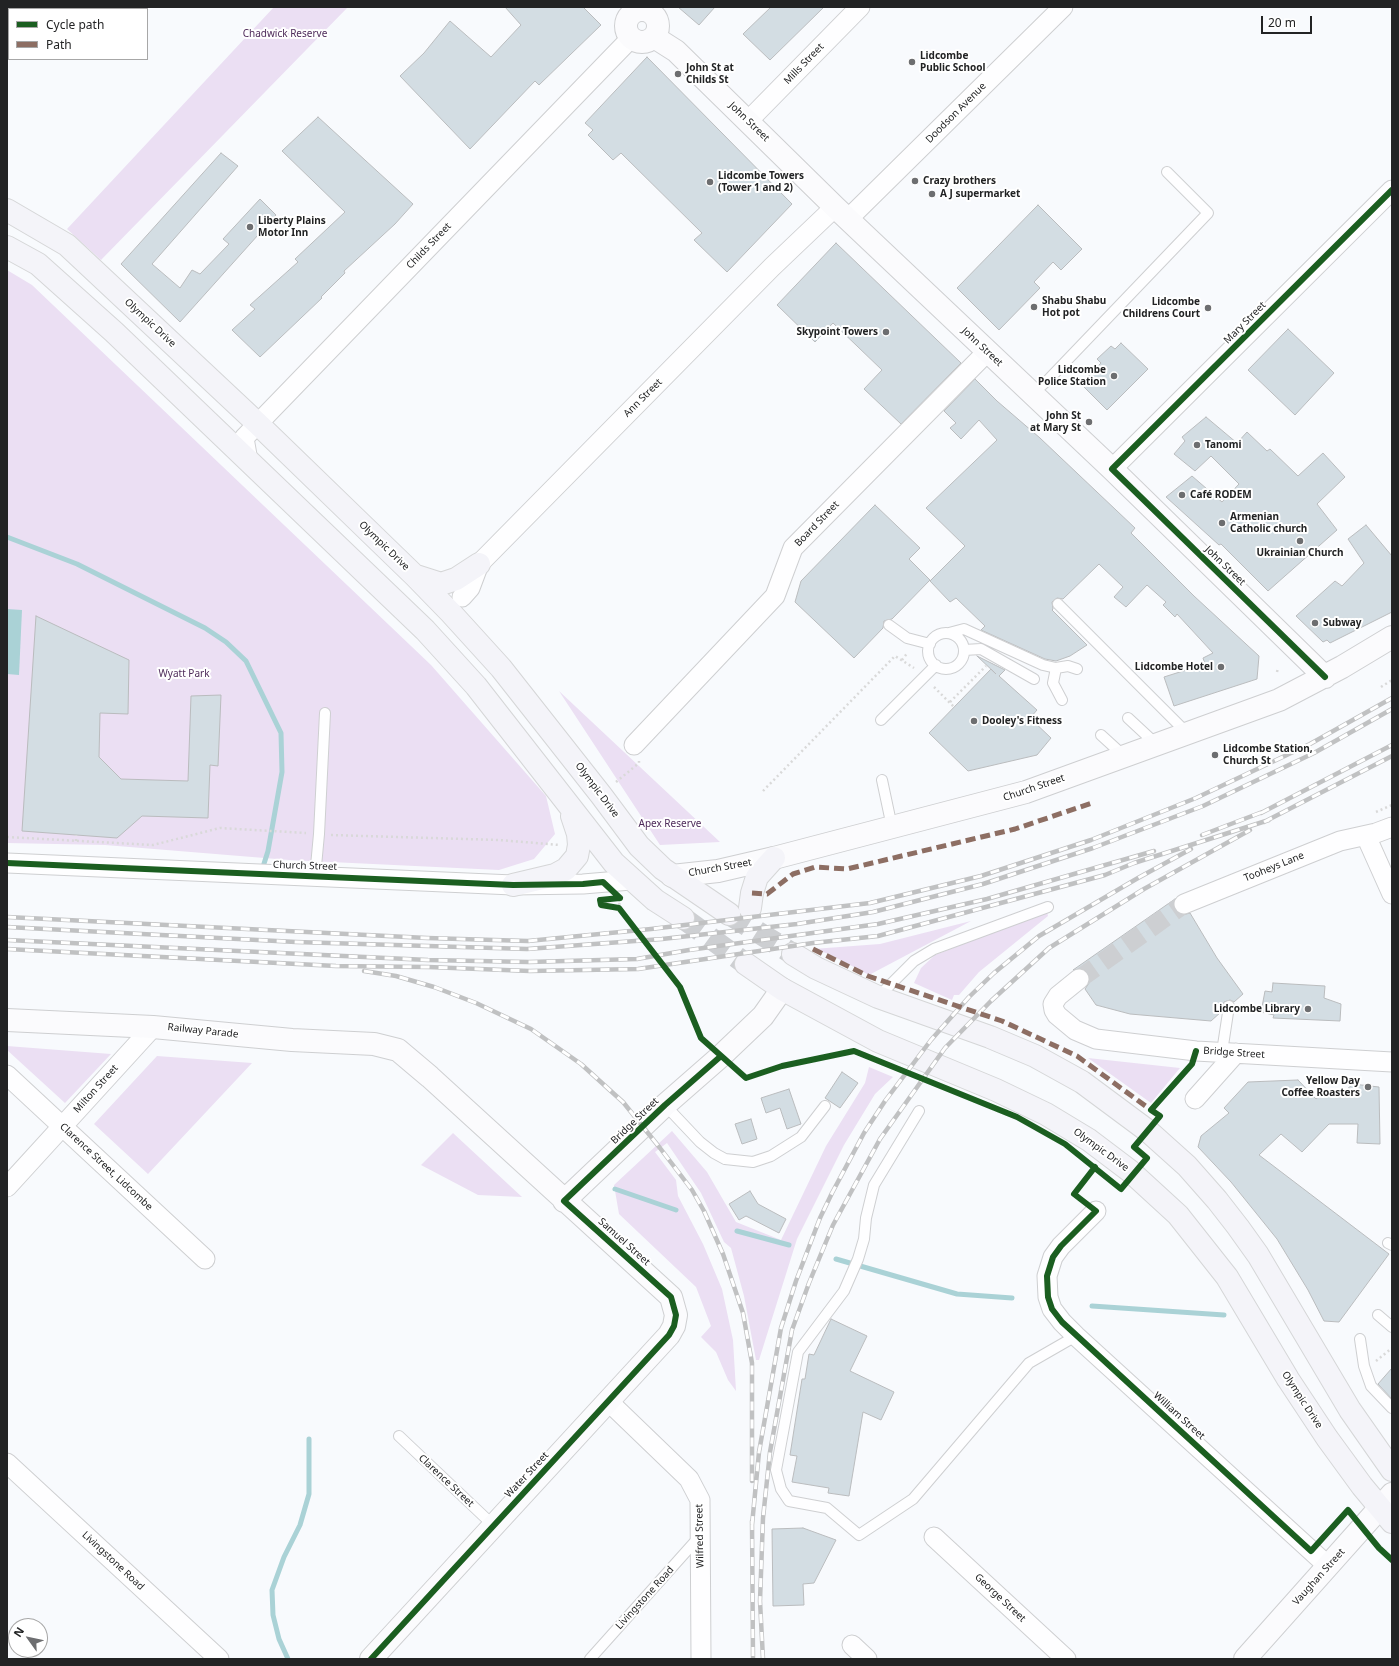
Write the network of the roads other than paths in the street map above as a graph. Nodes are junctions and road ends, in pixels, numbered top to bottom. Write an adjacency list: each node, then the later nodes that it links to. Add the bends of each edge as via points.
1 (860, 7): 6 (street, Mills Street)
2 (1063, 7): 10 (street, Doodson Avenue)
3 (647, 9): 4 (street, via 634,12); 5 (street, via 658,23)
4 (625, 23): 5 (street, via 640,43); 14 (street, Childs Street)
5 (654, 37): 6 (street, John Street, via 676,51)
6 (748, 121): 10 (street, John Street)
7 (1167, 172): 13 (lane, via 1208,214)
8 (1392, 190): 16 (street, Mary Street)
9 (7, 210): 14 (highway, Olympic Drive, via 67,245)
10 (841, 213): 12 (street, John Street); 17 (street, Ann Street, via 772,267)
11 (7, 247): 15 (highway, via 38,264 114,332)
12 (987, 352): 13 (street, John Street); 38 (street, Board Street, via 793,548 775,596)
13 (1032, 394): 16 (street, John Street)
14 (258, 424): 15 (street, Childs Street, via 244,438); 18 (highway, Olympic Drive)
15 (248, 461): 41 (highway, via 425,630 476,686)
16 (1112, 469): 29 (street, John Street)
17 (479, 564): 18 (highway, via 456,579 441,584); 19 (street, Ann Street, via 470,588)
18 (415, 576): 45 (highway, Olympic Drive, via 501,668 601,795)
19 (462, 597)
20 (1058, 604): 35 (lane)
21 (889, 625): 24 (lane, via 906,638)
22 (949, 634): 24 (lane, via 938,635); 25 (lane, via 960,639); 27 (lane, via 964,629 1043,665)
23 (1392, 637): 29 (street, Church Street)
24 (930, 644): 26 (lane, via 929,655)
25 (964, 650): 26 (lane, via 961,661 952,668 946,669); 30 (lane, via 981,650)
26 (936, 665): 34 (lane)
27 (1056, 668): 28 (lane, via 1068,666); 31 (lane, via 1053,683)
28 (1077, 669)
29 (1324, 677): 35 (street, Church Street, via 1279,700)
30 (1034, 679)
31 (1062, 700)
32 (325, 713): 49 (lane)
33 (1128, 718): 37 (lane)
34 (881, 720)
35 (1187, 733): 37 (street, Church Street)
36 (1101, 735): 39 (lane)
37 (1156, 744): 39 (street, Church Street)
38 (634, 745)
39 (1124, 756): 43 (street, Church Street, via 1026,792)
40 (882, 780): 43 (lane)
41 (569, 808): 50 (highway); 51 (highway, via 578,834 577,856 566,869 555,875)
42 (1392, 827): 44 (street, Tooheys Lane)
43 (892, 828): 46 (street, Church Street)
44 (1366, 836): 52 (street); 53 (street, Tooheys Lane, via 1340,841)
45 (632, 839): 48 (highway, Olympic Drive); 50 (highway, via 636,857)
46 (774, 858): 48 (street, Church Street, via 718,871); 55 (highway, via 757,877)
47 (7, 863): 49 (street, Church Street)
48 (672, 876): 50 (highway, Church Street); 56 (highway, Olympic Drive)
49 (315, 877): 51 (street, Church Street)
50 (631, 880): 51 (street, Church Street, via 584,884); 57 (highway)
51 (513, 885)
52 (1392, 894)
53 (1184, 904)
54 (1048, 907): 62 (lane, via 934,949 914,961)
55 (750, 908)
56 (729, 914)
57 (683, 918)
58 (793, 954): 62 (highway, via 816,968)
59 (746, 964): 61 (highway, Olympic Drive)
60 (1078, 979): 67 (street, Bridge Street, via 1058,996 1053,1004 1057,1015 1084,1035 1109,1041)
61 (782, 989): 71 (street, Bridge Street, via 763,1016); 89 (highway, Olympic Drive, via 878,1041 996,1090 1046,1114 1089,1140 1139,1179 1178,1215 1227,1277 1323,1432)
62 (878, 997): 88 (highway, via 1035,1056 1103,1096 1167,1147 1217,1200 1254,1250 1350,1410)
63 (1229, 1006): 67 (lane)
64 (7, 1020): 65 (street, Railway Parade)
65 (153, 1026): 66 (street, Railway Parade, via 292,1040 374,1044); 74 (street, Milton Street)
66 (398, 1050): 76 (street, Samuel Street, via 430,1076)
67 (1229, 1053): 68 (street, Bridge Street); 70 (street)
68 (1392, 1062)
69 (7, 1075): 74 (street, Clarence Street, Lidcombe)
70 (1195, 1099)
71 (665, 1104): 72 (lane, via 700,1142 714,1153 725,1159 753,1162 770,1156 801,1137); 76 (street, Bridge Street)
72 (825, 1106)
73 (919, 1111): 82 (lane, via 874,1185 864,1239 844,1291 798,1352 776,1470 778,1483 789,1501 827,1508 859,1534 913,1499 1029,1363)
74 (63, 1126): 75 (street, Milton Street); 78 (street, Clarence Street, Lidcombe)
75 (7, 1187)
76 (564, 1201): 79 (street, Samuel Street)
77 (1096, 1211): 82 (street, William Street, via 1061,1246 1053,1257 1047,1276 1052,1309)
78 (204, 1259)
79 (671, 1297): 84 (street, Water Street, via 676,1316 669,1335)
80 (1378, 1315): 81 (lane)
81 (1392, 1327)
82 (1076, 1336): 93 (street, William Street)
83 (1360, 1340): 85 (lane, via 1364,1366 1371,1386)
84 (608, 1401): 90 (street, Water Street); 91 (street, Wilfred Street, via 689,1479 700,1500)
85 (1392, 1408)
86 (399, 1436): 90 (lane, Clarence Street)
87 (7, 1463): 95 (street, Livingstone Road)
88 (1392, 1470)
89 (1388, 1508): 93 (street, Vaughan Street)
90 (494, 1526): 96 (street, Water Street)
91 (700, 1536): 97 (lane, Livingstone Road); 98 (street, Wilfred Street)
92 (934, 1537): 100 (street, George Street)
93 (1328, 1566): 101 (street, Vaughan Street)
94 (852, 1645): 99 (street)
95 (219, 1659)
96 (371, 1659)
97 (590, 1659)
98 (701, 1659)
99 (868, 1659)
100 (1066, 1659)
101 (1245, 1659)

